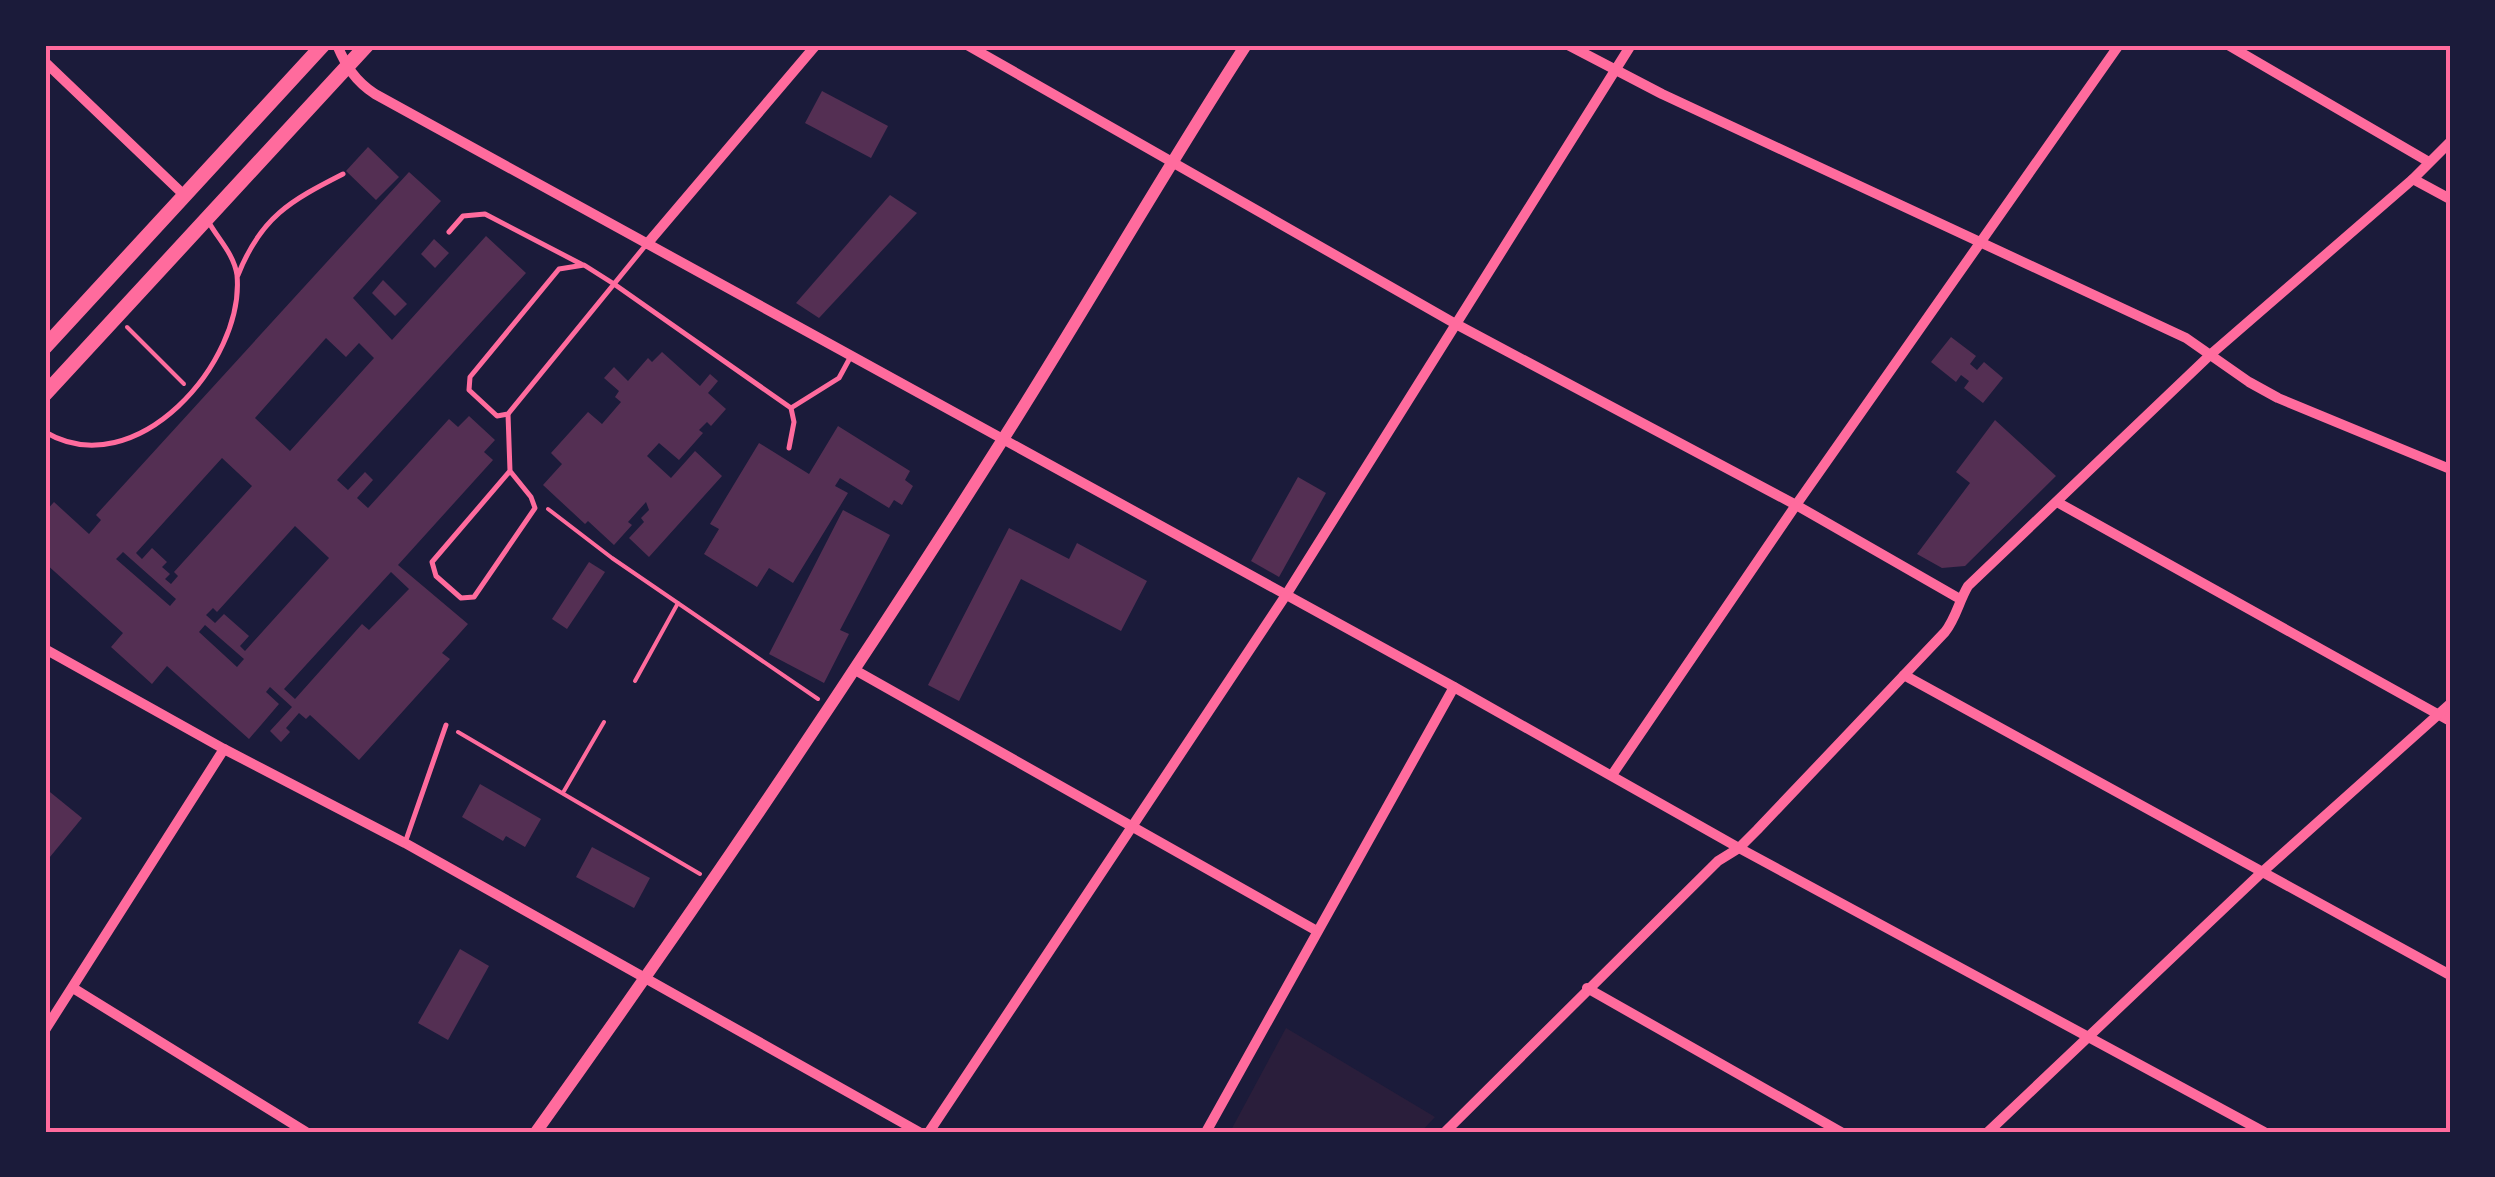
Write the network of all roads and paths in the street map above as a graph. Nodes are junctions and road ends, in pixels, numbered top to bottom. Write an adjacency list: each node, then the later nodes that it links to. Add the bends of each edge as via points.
1 (322, 45): 19 (highway)
2 (338, 45): 12 (street)
3 (367, 45): 12 (highway)
4 (816, 45): 24 (street)
5 (967, 45): 15 (street)
6 (1246, 45): 15 (street)
7 (1568, 45): 13 (street)
8 (1631, 45): 13 (street)
9 (2119, 45): 23 (street)
10 (2228, 45): 16 (street)
11 (45, 62): 19 (street)
12 (347, 67): 21 (highway); 24 (street, via 374,94)
13 (1614, 70): 23 (street); 29 (street)
14 (2450, 142): 16 (street)
15 (1170, 161): 29 (street); 38 (street)
16 (2429, 162): 18 (street)
17 (343, 174): 26 (lane, via 273,218 250,245)
18 (2413, 179): 20 (street); 31 (street)
19 (184, 195): 30 (highway)
20 (2450, 199)
21 (205, 217): 26 (lane, via 232,257); 28 (highway)
22 (449, 232): 25 (lane, via 463,216 485,214)
23 (1980, 241): 31 (street); 44 (street)
24 (646, 244): 27 (lane); 32 (street)
25 (584, 265): 27 (lane); 36 (lane, via 559,269 470,377 468,390 476,399 497,416)
26 (237, 278): 33 (lane, via 230,324 213,364)
27 (614, 284): 35 (lane); 36 (lane)
28 (117, 316): 33 (path); 34 (highway)
29 (1454, 323): 44 (street); 45 (street)
30 (45, 346)
31 (2210, 355): 40 (street, via 2278,398); 43 (street)
32 (851, 356): 35 (lane, via 839,378); 38 (street)
33 (191, 391): 37 (lane, via 144,434 111,445 81,446)
34 (45, 394)
35 (791, 408): 39 (lane)
36 (508, 414): 41 (lane)
37 (45, 432)
38 (1004, 439): 45 (street); 49 (street)
39 (789, 448)
40 (2450, 469)
41 (510, 471): 42 (lane); 42 (lane, via 432,562 446,588 474,597 535,508)
42 (532, 497): 47 (path)
43 (2057, 502): 46 (street); 55 (street)
44 (1796, 505): 46 (street); 60 (street)
45 (1286, 595): 52 (street); 62 (street)
46 (1960, 599): 50 (street, via 1953,622)
47 (678, 603): 51 (path); 54 (path)
48 (45, 650): 59 (street)
49 (855, 670): 54 (street); 62 (street)
50 (1904, 676): 64 (street); 65 (street)
51 (634, 681)
52 (1454, 687): 60 (street); 67 (street)
53 (2450, 704): 55 (street)
54 (831, 706): 66 (street)
55 (2438, 714): 56 (street); 65 (street)
56 (2450, 720)
57 (604, 722): 61 (path)
58 (446, 725): 61 (path); 63 (lane)
59 (224, 750): 63 (street); 70 (street)
60 (1612, 775): 64 (street)
61 (563, 792): 66 (path)
62 (1132, 828): 67 (street); 77 (street)
63 (404, 843): 69 (street)
64 (1739, 848): 71 (street); 73 (street)
65 (2260, 874): 68 (street); 73 (street)
66 (711, 883): 69 (street)
67 (1317, 931): 78 (street)
68 (2450, 976)
69 (646, 977): 75 (street); 76 (street)
70 (73, 988): 72 (street); 74 (street)
71 (1587, 988): 79 (street); 80 (street)
72 (45, 1030)
73 (2088, 1034): 81 (street); 82 (street)
74 (306, 1132)
75 (536, 1132)
76 (920, 1132)
77 (930, 1132)
78 (1206, 1132)
79 (1446, 1132)
80 (1841, 1132)
81 (1988, 1132)
82 (2264, 1132)

